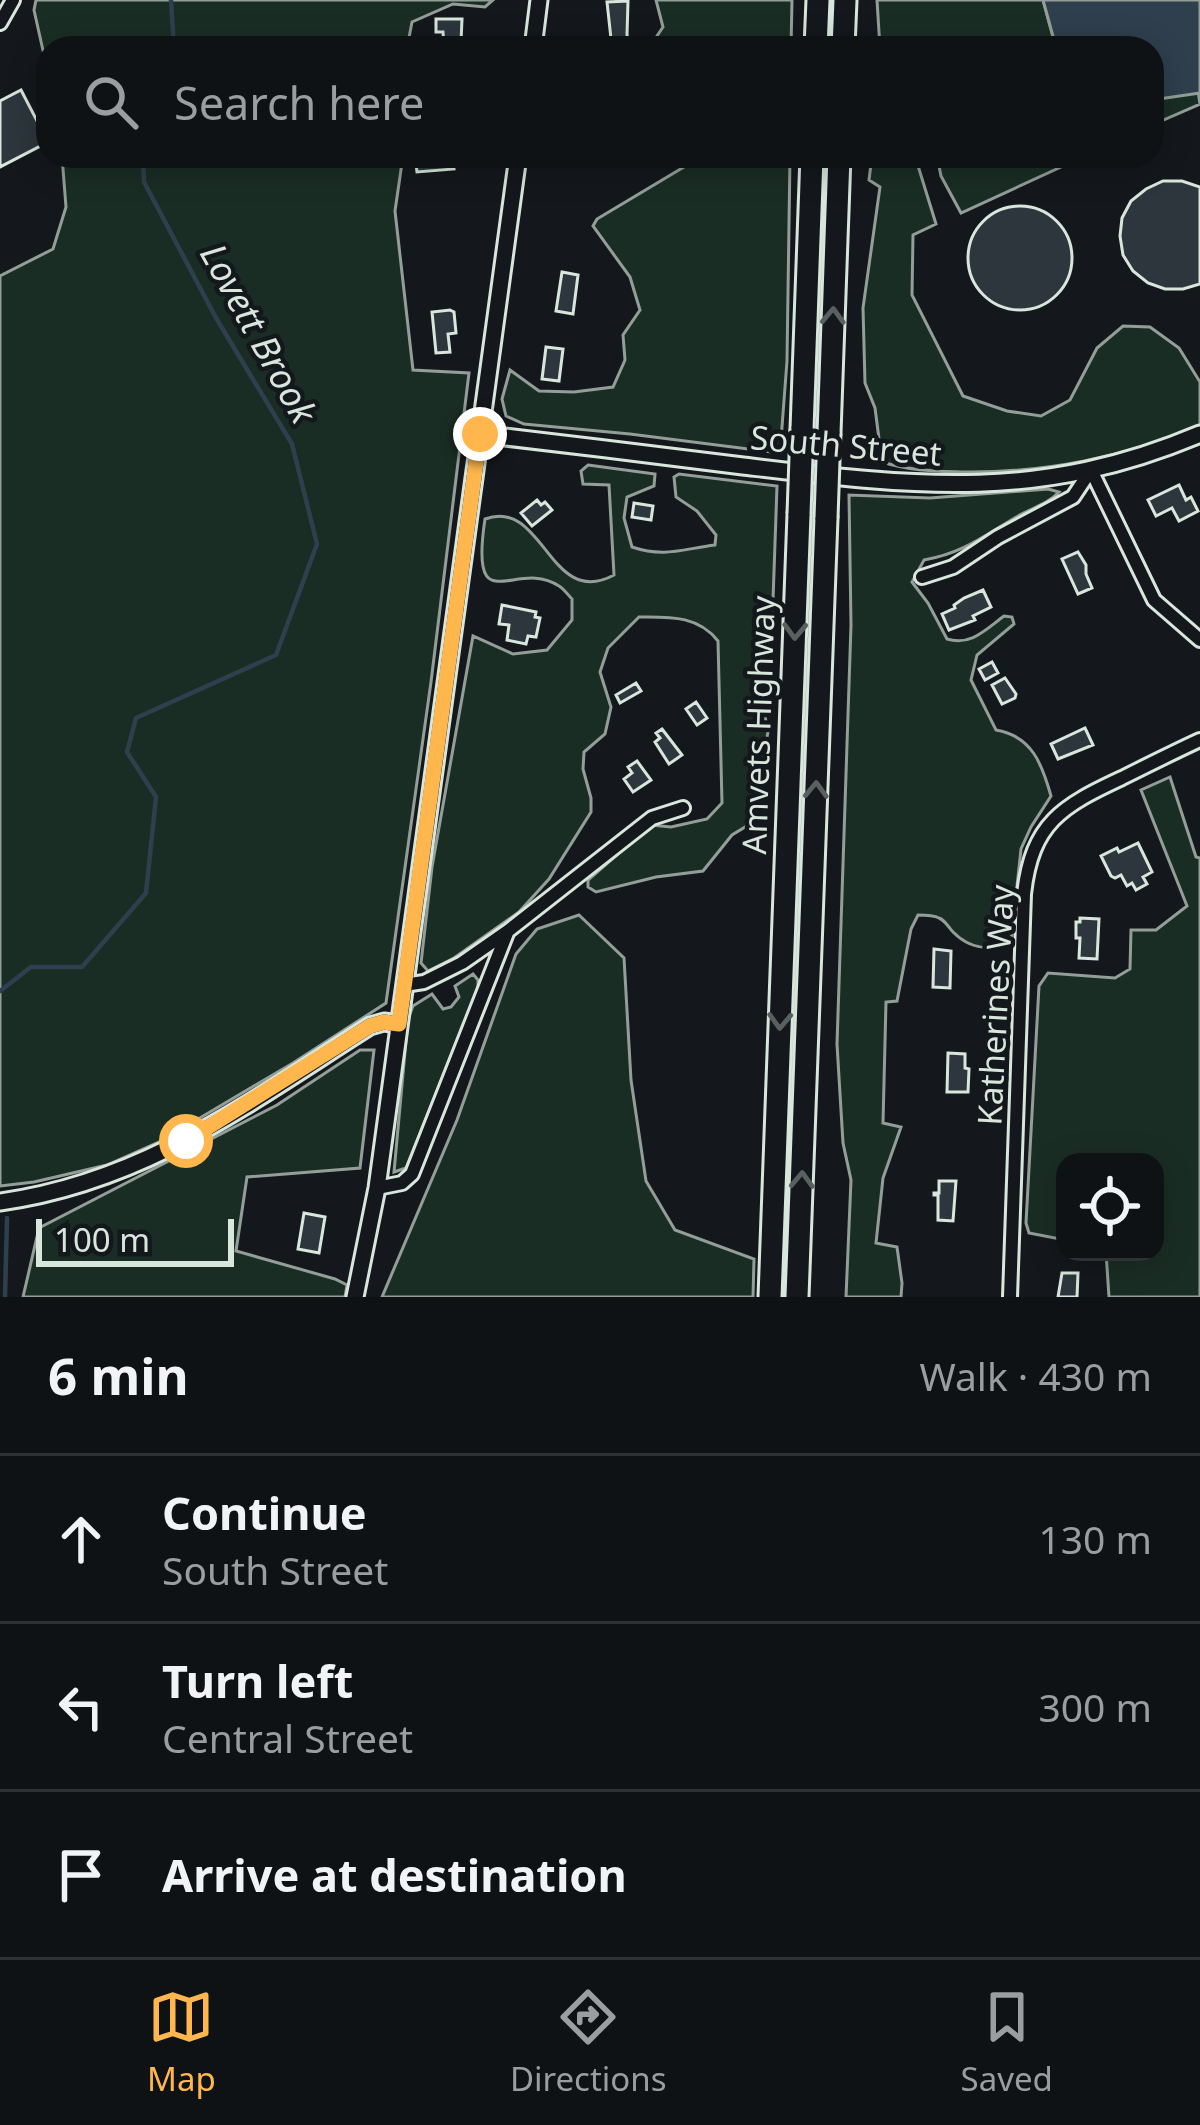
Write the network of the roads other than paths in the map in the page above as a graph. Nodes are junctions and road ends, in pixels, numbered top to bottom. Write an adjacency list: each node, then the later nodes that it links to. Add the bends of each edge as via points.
1 (13, 0): 5 (street)
2 (539, 0): 6 (street)
3 (818, 0): 7 (highway)
4 (845, 0): 8 (highway)
5 (0, 23)
6 (534, 36)
7 (816, 36)
8 (844, 36)
9 (516, 168): 12 (street)
10 (812, 168): 27 (highway, Amvets Highway, one-way to 27, bridge)
11 (839, 168): 28 (highway, Amvets Highway, one-way to 11, bridge)
12 (480, 434): 14 (street, South Street, via 896,483 987,484); 21 (street)
13 (1200, 434): 14 (street, South Street)
14 (1091, 470): 15 (street, via 1073,497); 16 (street, via 1154,600)
15 (922, 577)
16 (1200, 640)
17 (1200, 740): 29 (street, Katherines Way, via 1076,800 1047,824 1032,853)
18 (683, 808): 19 (street, via 652,818)
19 (508, 931): 20 (street); 22 (street)
20 (462, 963): 21 (street); 22 (street, via 481,969)
21 (404, 985): 23 (street)
22 (485, 991): 24 (street, via 412,1174)
23 (399, 1024): 24 (street); 25 (street, via 370,1026 133,1166)
24 (376, 1188): 26 (street)
25 (0, 1202)
26 (355, 1297)
27 (770, 1297)
28 (797, 1297)
29 (1010, 1297)

